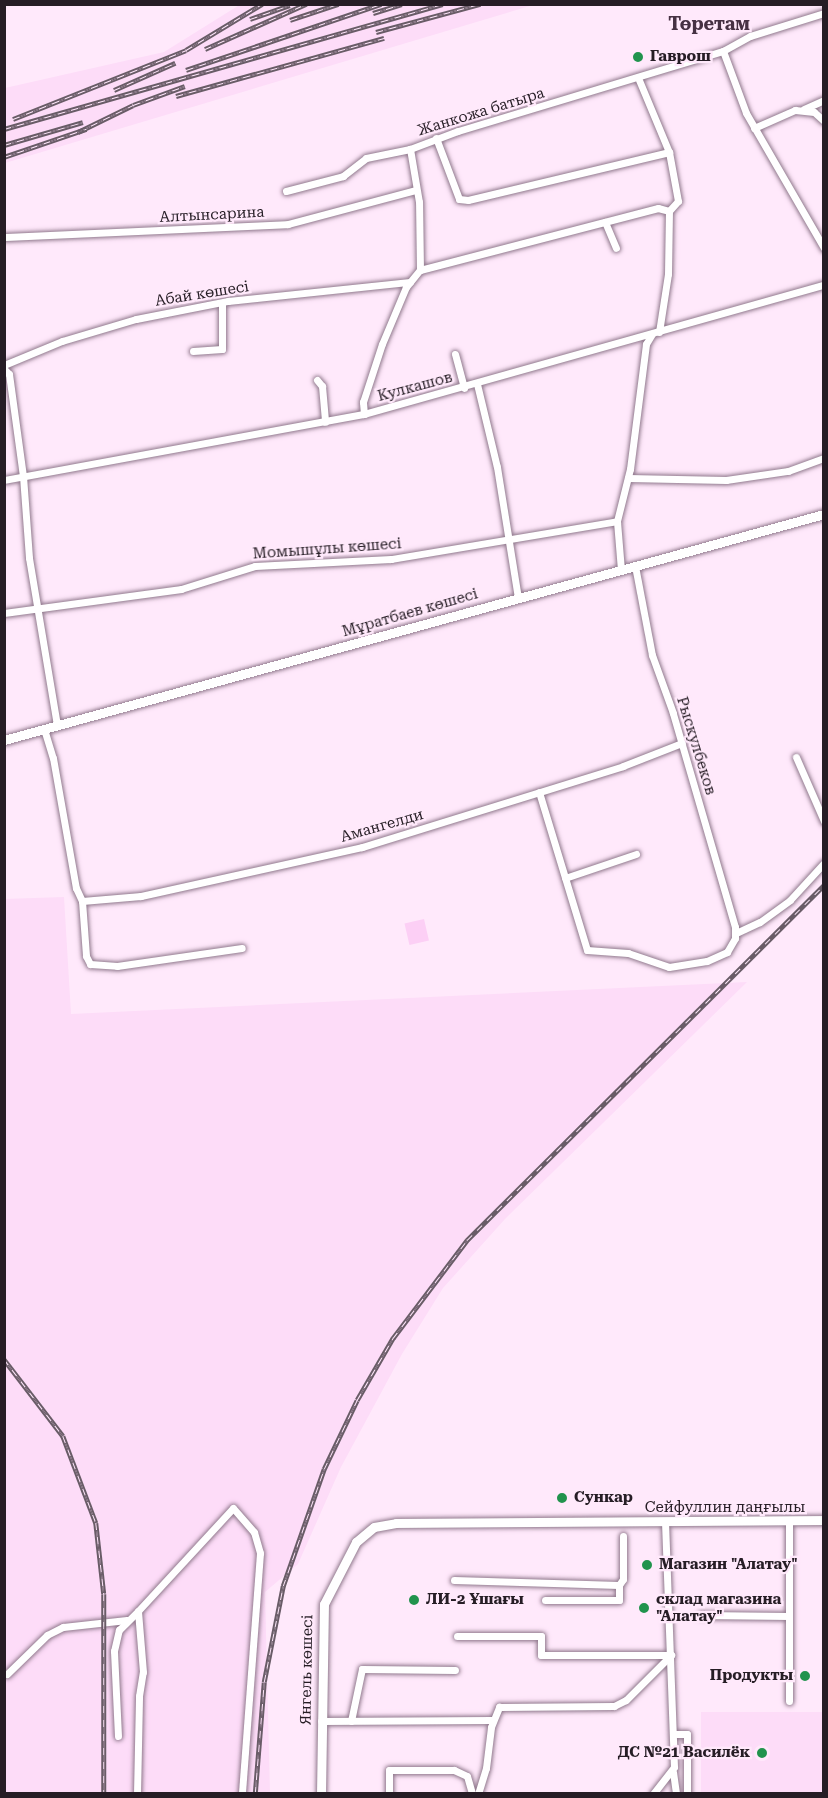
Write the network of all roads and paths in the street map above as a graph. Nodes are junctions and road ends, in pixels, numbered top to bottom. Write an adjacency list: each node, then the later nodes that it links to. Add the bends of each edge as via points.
1 (824, 12): 2 (street, Жанкожа батыра, via 750,36)
2 (723, 51): 3 (street, Жанкожа батыра); 7 (street)
3 (639, 80): 8 (street, Жанкожа батыра); 10 (street)
4 (824, 100): 5 (street)
5 (804, 109): 6 (street); 7 (street)
6 (824, 121)
7 (754, 129): 17 (street)
8 (436, 138): 9 (street, Жанкожа батыра); 10 (street, via 459,199 468,200)
9 (410, 149): 11 (street, Жанкожа батыра); 12 (street, via 366,158 343,176)
10 (669, 152): 13 (street, via 678,201)
11 (416, 190): 15 (street, Алтынсарина, via 288,224); 18 (street, Жанкожа батыра, via 422,240)
12 (286, 191)
13 (669, 211): 14 (street, via 658,208); 22 (street, via 668,274)
14 (606, 222): 16 (street); 18 (street)
15 (4, 237)
16 (616, 248)
17 (824, 248)
18 (420, 270): 19 (street)
19 (411, 282): 21 (street, Абай көшесі); 29 (street, via 368,383)
20 (824, 285): 22 (street, Кулкашов)
21 (222, 303): 23 (street, via 222,349); 25 (street, Абай көшесі, via 97,329)
22 (656, 333): 27 (street, Кулкашов); 33 (street, via 646,344)
23 (193, 351)
24 (454, 354): 28 (street)
25 (4, 367): 32 (street, via 9,374)
26 (317, 380): 30 (street, via 322,386)
27 (477, 384): 28 (street, Кулкашов); 37 (street)
28 (464, 388): 29 (street, Кулкашов)
29 (364, 414): 30 (street, Кулкашов)
30 (325, 422): 32 (street, Кулкашов)
31 (824, 458): 33 (street, via 788,471 726,480)
32 (23, 476): 34 (street, Кулкашов); 41 (street)
33 (628, 478): 36 (street)
34 (4, 480)
35 (824, 514): 38 (street, Мұратбаев көшесі)
36 (617, 521): 37 (street, Момышұлы көшесі); 39 (street)
37 (509, 540): 40 (street); 41 (street, Момышұлы көшесі, via 391,559 255,566 181,589)
38 (635, 566): 39 (street, Мұратбаев көшесі); 46 (street, Рыскулбеков, via 652,656)
39 (621, 570): 40 (street, Мұратбаев көшесі)
40 (518, 598): 43 (street, Мұратбаев көшесі)
41 (36, 608): 42 (street, Момышұлы көшесі); 43 (street)
42 (4, 613)
43 (57, 725): 44 (street, Мұратбаев көшесі)
44 (44, 729): 45 (street, Мұратбаев көшесі); 53 (street, via 56,770 76,888)
45 (4, 740)
46 (682, 743): 48 (street, Амангелди); 54 (street, Рыскулбеков)
47 (796, 757): 49 (street)
48 (539, 792): 52 (street); 53 (street, Амангелди, via 290,864 141,896)
49 (824, 821)
50 (636, 854): 52 (street)
51 (824, 863): 54 (street, via 790,900 760,922)
52 (565, 878): 54 (street, via 584,947 597,954 628,953 660,966 678,967 721,956 734,942)
53 (82, 901): 55 (street, via 87,960 97,967)
54 (736, 933)
55 (242, 948)
56 (824, 1520): 57 (street, Сейфуллин даңғылы)
57 (789, 1522): 58 (street, Сейфуллин даңғылы); 66 (street)
58 (665, 1523): 59 (street, Сейфуллин даңғылы, via 396,1523); 69 (street)
59 (374, 1527): 74 (street, Янгель көшесі, via 356,1542 324,1604)
60 (623, 1536): 62 (street, via 623,1579)
61 (454, 1580): 62 (street)
62 (619, 1585): 63 (street, via 619,1600)
63 (545, 1600)
64 (138, 1611): 67 (street); 79 (street, via 143,1672); 80 (street, via 232,1508 254,1532 260,1565)
65 (701, 1615): 66 (street)
66 (789, 1616): 72 (street)
67 (127, 1620): 71 (street, via 63,1627 47,1635); 77 (street, via 119,1630 114,1651)
68 (457, 1636): 69 (street, via 541,1636 541,1655)
69 (671, 1655): 73 (street, via 626,1700 614,1706 582,1709 505,1705 499,1707); 76 (street)
70 (454, 1670): 75 (street, via 362,1669)
71 (7, 1674)
72 (789, 1701)
73 (492, 1720): 75 (street); 84 (street, via 486,1768)
74 (321, 1721): 75 (street); 81 (street, Янгель көшесі)
75 (351, 1721)
76 (674, 1734): 78 (street); 87 (street, via 687,1734)
77 (118, 1736)
78 (673, 1772): 85 (street); 86 (street)
79 (137, 1794)
80 (242, 1794)
81 (321, 1794)
82 (389, 1794): 83 (street, via 389,1770 454,1770 466,1776)
83 (472, 1794)
84 (478, 1794)
85 (653, 1794)
86 (675, 1794)
87 (687, 1794)

